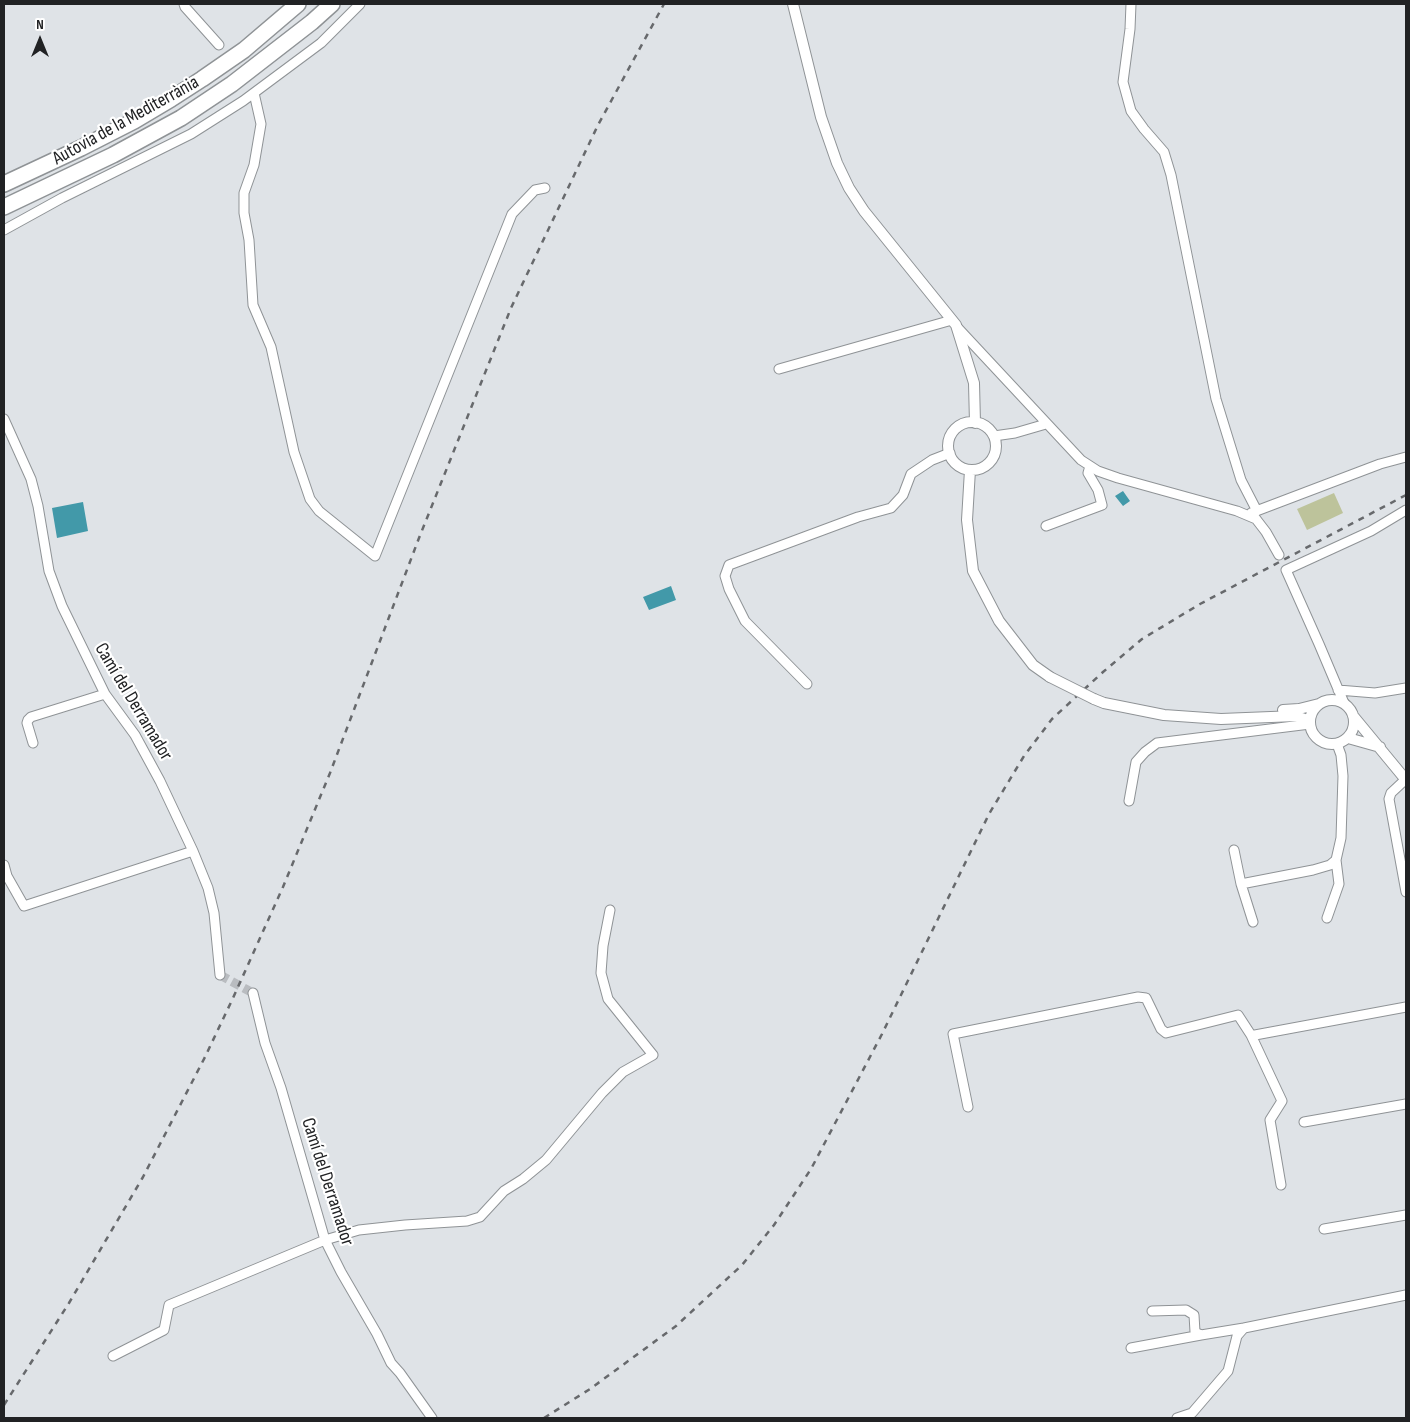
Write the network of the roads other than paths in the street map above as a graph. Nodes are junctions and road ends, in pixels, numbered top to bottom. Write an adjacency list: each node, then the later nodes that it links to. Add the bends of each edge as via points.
1 (184, 4): 7 (street)
2 (298, 4): 9 (highway, Autovia de la Mediterrània, via 244,50 187,89 134,121)
3 (332, 4): 11 (highway, Autovia de la Mediterrània, via 232,84 181,118 113,155)
4 (360, 4): 8 (street, via 320,42)
5 (793, 4): 13 (street, via 821,117 849,188)
6 (1131, 4): 24 (street, via 1123,82 1131,111 1164,152 1216,399 1240,480)
7 (219, 44)
8 (254, 93): 10 (street, via 262,124 254,165 244,193 253,305 271,347 294,452 310,499 319,511 375,556 512,214 535,190); 12 (street, via 191,134)
9 (4, 184)
10 (545, 188)
11 (4, 207)
12 (4, 230)
13 (954, 322): 14 (street); 16 (street, via 974,383); 17 (street)
14 (779, 369)
15 (4, 418): 31 (street, Camí del Derramador, via 31,479 49,571 58,597)
16 (975, 422): 18 (street); 19 (street, via 959,426 953,432)
17 (1046, 424): 18 (street); 21 (street)
18 (994, 436): 22 (street, via 994,457 984,467)
19 (950, 453): 22 (street, via 955,462); 28 (street, via 910,474 902,495 891,508 729,565 725,576 729,590 745,621)
20 (1406, 457): 24 (street)
21 (1090, 466): 25 (street, via 1118,478); 26 (street, via 1088,473 1102,505)
22 (970, 470): 34 (street, bridge, via 967,520 973,571 999,621 1032,665 1104,703 1164,715)
23 (1406, 510): 30 (street, via 1371,531 1286,570)
24 (1257, 511): 25 (street)
25 (1246, 515): 27 (street, via 1256,519)
26 (1046, 526)
27 (1279, 555)
28 (807, 684)
29 (1406, 688): 30 (street, via 1375,693)
30 (1338, 690): 32 (street)
31 (105, 694): 38 (street, via 31,717 27,723); 44 (street, Camí del Derramador, via 135,735)
32 (1344, 703): 33 (street, via 1331,700); 35 (street)
33 (1319, 704): 34 (street, via 1299,709); 36 (street, via 1311,715)
34 (1208, 717): 36 (street, via 1290,716 1302,717)
35 (1354, 717): 37 (street, via 1354,728); 40 (street)
36 (1310, 723): 39 (street, via 1318,739); 42 (street, via 1157,743 1136,762)
37 (1348, 738): 39 (street); 40 (street)
38 (33, 743)
39 (1337, 744): 45 (street, via 1342,755 1342,838)
40 (1380, 747): 41 (street)
41 (1406, 779): 48 (street, via 1389,799)
42 (1129, 801)
43 (1234, 850): 47 (street)
44 (193, 851): 46 (street, via 24,906); 52 (street, Camí del Derramador, via 214,914)
45 (1336, 860): 47 (street, via 1330,866); 50 (street, via 1339,884)
46 (4, 865)
47 (1241, 884): 51 (street)
48 (1406, 892)
49 (610, 910): 62 (street, via 602,973 608,998 653,1055 623,1072 546,1160 504,1191 480,1217 467,1221 359,1230)
50 (1327, 918)
51 (1253, 922)
52 (220, 975)
53 (253, 993): 62 (street, Camí del Derramador)
54 (1406, 1008): 55 (street)
55 (1250, 1034): 57 (street, via 1238,1015 1166,1033 1146,998 1138,997 953,1034); 59 (street, via 1282,1101 1270,1120)
56 (1406, 1104): 58 (street)
57 (968, 1107)
58 (1304, 1122)
59 (1281, 1186)
60 (1406, 1215): 61 (street)
61 (1324, 1229)
62 (325, 1240): 68 (street, via 169,1305 164,1330); 69 (street, Camí del Derramador, via 391,1363)
63 (1406, 1295): 65 (street)
64 (1152, 1311): 66 (street, via 1186,1310 1194,1315 1195,1332)
65 (1244, 1328): 66 (street); 70 (street, via 1238,1336 1228,1371 1192,1414)
66 (1202, 1335): 67 (street)
67 (1132, 1348)
68 (113, 1356)
69 (432, 1418)
70 (1177, 1418)

